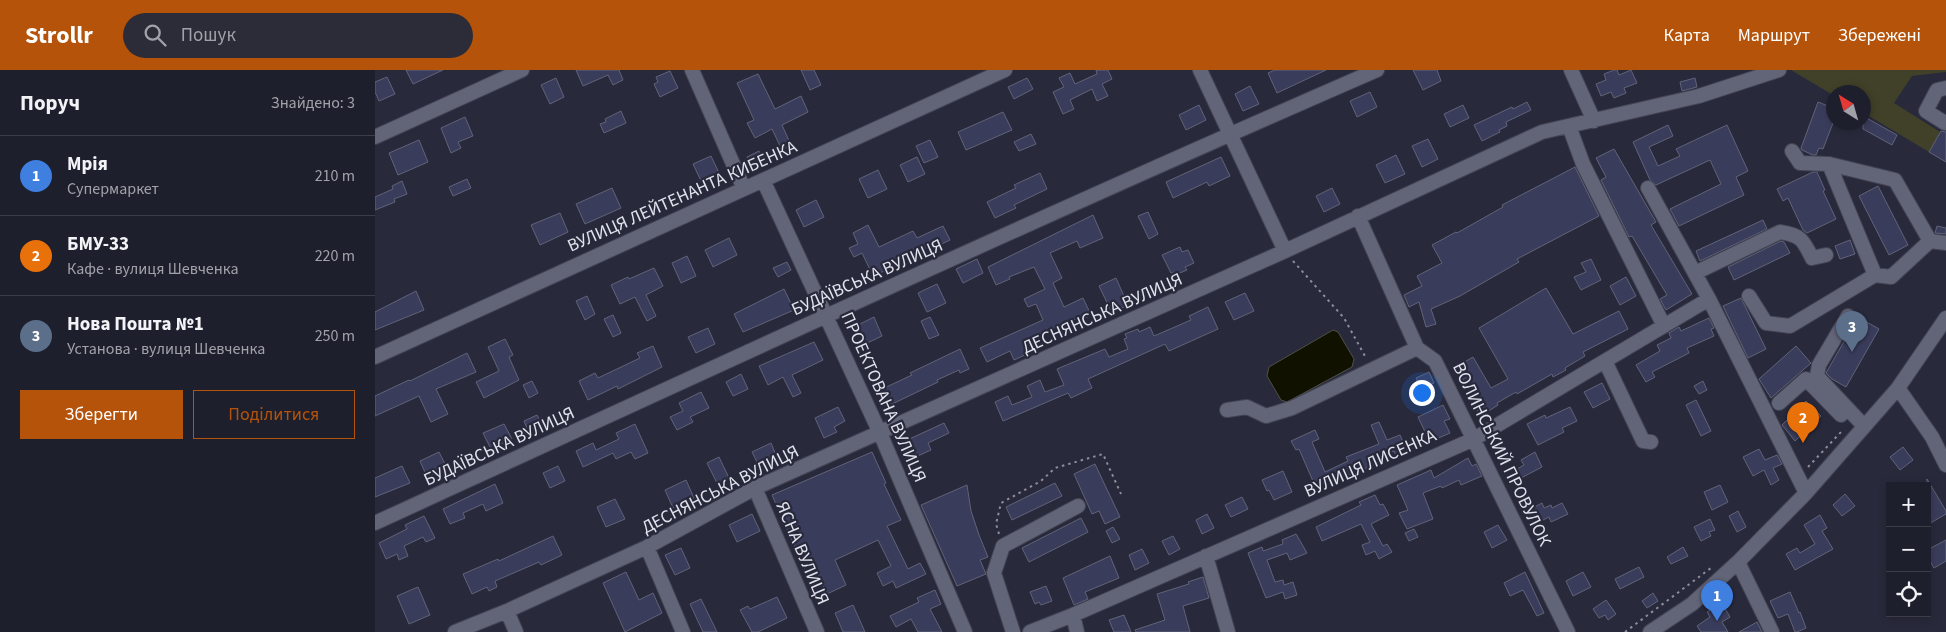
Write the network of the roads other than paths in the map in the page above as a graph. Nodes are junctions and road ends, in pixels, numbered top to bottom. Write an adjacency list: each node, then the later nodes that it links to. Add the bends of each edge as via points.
1 (521, 70): 13 (street)
2 (692, 70): 18 (street)
3 (1005, 70): 16 (street, ВУЛИЦЯ ЛЕЙТЕНАНТА КИБЕНКА)
4 (1200, 70): 12 (street)
5 (1377, 70): 12 (street, БУДАЇВСЬКА ВУЛИЦЯ)
6 (1571, 70): 9 (street)
7 (1779, 70): 9 (street, ДЕСНЯНСЬКА ВУЛИЦЯ, via 1699,96)
8 (1946, 88): 10 (street, via 1937,90 1926,111)
9 (1593, 121): 11 (street, ДЕСНЯНСЬКА ВУЛИЦЯ)
10 (1945, 123)
11 (1569, 126): 19 (street, ДЕСНЯНСЬКА ВУЛИЦЯ, via 1543,132); 31 (street, via 1583,164)
12 (1230, 134): 22 (street); 28 (street, БУДАЇВСЬКА ВУЛИЦЯ)
13 (375, 137)
14 (1792, 150): 15 (street, via 1800,163)
15 (1829, 164): 20 (street, via 1895,180); 25 (street)
16 (763, 180): 18 (street, ВУЛИЦЯ ЛЕЙТЕНАНТА КИБЕНКА); 28 (street, ПРОЕКТОВАНА ВУЛИЦЯ)
17 (1648, 188): 24 (street)
18 (745, 189): 33 (street, ВУЛИЦЯ ЛЕЙТЕНАНТА КИБЕНКА)
19 (1358, 216): 22 (street, ДЕСНЯНСЬКА ВУЛИЦЯ); 32 (street, ВОЛИНСЬКИЙ ПРОВУЛОК)
20 (1930, 241): 21 (street); 25 (street, via 1891,277)
21 (1946, 243)
22 (1285, 252): 39 (street, ДЕСНЯНСЬКА ВУЛИЦЯ)
23 (1826, 255): 24 (street, via 1812,258 1803,240 1794,234 1780,232)
24 (1695, 273): 27 (street)
25 (1875, 275): 26 (street, via 1790,326 1766,323)
26 (1749, 296)
27 (1709, 299): 31 (street, ВУЛИЦЯ ЛИСЕНКА); 44 (street)
28 (827, 316): 39 (street, ПРОЕКТОВАНА ВУЛИЦЯ); 46 (street, БУДАЇВСЬКА ВУЛИЦЯ)
29 (1847, 316): 38 (street, via 1819,365 1817,376)
30 (1946, 318): 35 (street)
31 (1664, 326): 34 (street, ВУЛИЦЯ ЛИСЕНКА)
32 (1417, 348): 37 (street, via 1292,408 1266,416 1247,407); 40 (street, ВОЛИНСЬКИЙ ПРОВУЛОК, via 1435,361)
33 (375, 356)
34 (1605, 361): 40 (street, ВУЛИЦЯ ЛИСЕНКА); 41 (street, via 1643,441)
35 (1898, 388): 38 (street); 42 (street, via 1932,437)
36 (1779, 403): 38 (street, via 1806,379)
37 (1227, 410)
38 (1857, 427): 44 (street)
39 (880, 433): 43 (street, ДЕСНЯНСЬКА ВУЛИЦЯ); 56 (street, ПРОЕКТОВАНА ВУЛИЦЯ)
40 (1474, 438): 48 (street, ВУЛИЦЯ ЛИСЕНКА); 61 (street, ВОЛИНСЬКИЙ ПРОВУЛОК)
41 (1651, 442)
42 (1946, 465)
43 (755, 488): 47 (street, ДЕСНЯНСЬКА ВУЛИЦЯ); 55 (street, ЯСНА ВУЛИЦЯ)
44 (1806, 493): 49 (street)
45 (1079, 506): 57 (street, via 1003,546 994,573)
46 (375, 523)
47 (647, 547): 50 (street, ДЕСНЯНСЬКА ВУЛИЦЯ); 54 (street)
48 (1206, 556): 51 (street, ВУЛИЦЯ ЛИСЕНКА); 60 (street)
49 (1738, 562): 62 (street, via 1692,604); 63 (street)
50 (507, 611): 52 (street, ДЕСНЯНСЬКА ВУЛИЦЯ); 53 (street)
51 (1073, 615): 58 (street, ВУЛИЦЯ ЛИСЕНКА); 59 (street)
52 (455, 632)
53 (516, 632)
54 (683, 632)
55 (817, 632)
56 (965, 632)
57 (1013, 632)
58 (1030, 632)
59 (1077, 632)
60 (1228, 632)
61 (1569, 632)
62 (1650, 632)
63 (1772, 632)

